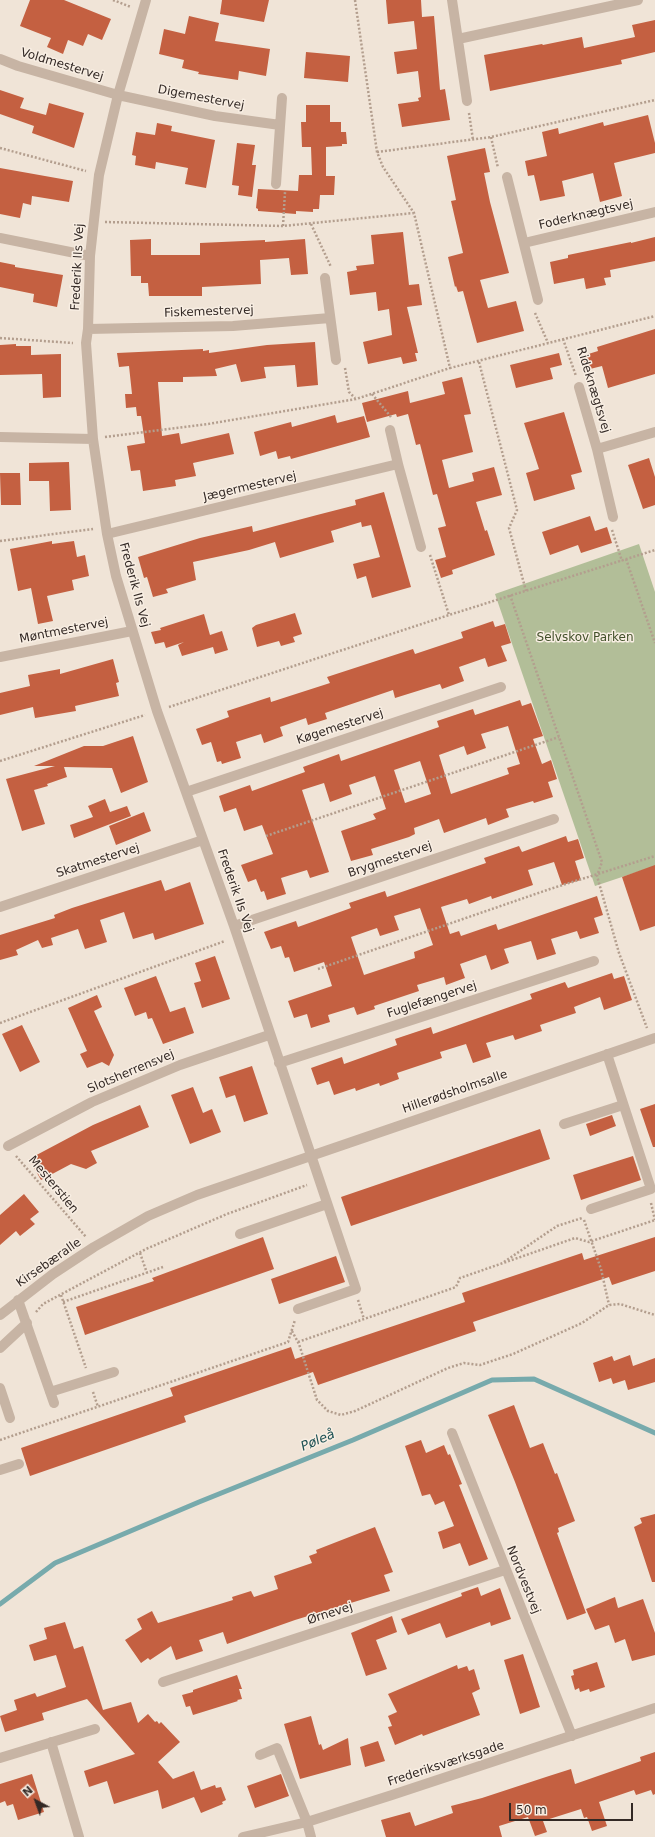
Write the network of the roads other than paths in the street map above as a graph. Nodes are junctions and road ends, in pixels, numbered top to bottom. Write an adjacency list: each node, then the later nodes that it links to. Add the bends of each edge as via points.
1 (146, 0): 6 (street, Frederik IIs Vej)
2 (452, 0): 4 (street)
3 (638, 0): 4 (street)
4 (458, 39): 8 (street)
5 (0, 59): 6 (street, Voldmestervej)
6 (118, 95): 9 (street, Digemestervej, via 215,116); 15 (street, Frederik IIs Vej, via 99,175)
7 (282, 98): 9 (street)
8 (467, 101)
9 (280, 125): 11 (street)
10 (507, 177): 14 (street)
11 (276, 184)
12 (655, 212): 14 (street, Foderknægtsvej)
13 (0, 238): 15 (street)
14 (524, 243): 17 (street)
15 (90, 256): 19 (street, Frederik IIs Vej)
16 (325, 278): 18 (street)
17 (538, 300)
18 (330, 318): 19 (street, Fiskemestervej, via 233,326); 20 (street)
19 (88, 329): 25 (street, Frederik IIs Vej, via 86,343)
20 (336, 360)
21 (579, 387): 26 (street, Rideknægtsvej)
22 (390, 430): 27 (street)
23 (655, 432): 26 (street, Rideknægtsvej)
24 (0, 437): 25 (street)
25 (93, 439): 29 (street, Frederik IIs Vej)
26 (597, 449): 28 (street, Rideknægtsvej)
27 (398, 464): 29 (street, Jægermestervej); 30 (street)
28 (612, 517)
29 (107, 534): 31 (street, Frederik IIs Vej)
30 (421, 547)
31 (132, 631): 32 (street, Møntmestervej); 34 (street, Frederik IIs Vej)
32 (0, 657)
33 (501, 687): 34 (street, Køgemestervej)
34 (186, 792): 36 (street, Frederik IIs Vej)
35 (554, 819): 38 (street, Brygmestervej)
36 (203, 840): 37 (street, Skatmestervej); 38 (street, Frederik IIs Vej)
37 (0, 907)
38 (234, 926): 40 (street, Frederik IIs Vej)
39 (594, 961): 43 (street, Fuglefængervej)
40 (270, 1035): 43 (street, Frederik IIs Vej); 46 (street, Slotsherrensvej, via 180,1065 100,1099)
41 (653, 1039): 42 (street, Hillerødsholmsalle)
42 (607, 1054): 44 (street); 47 (street, Hillerødsholmsalle)
43 (279, 1063): 47 (street, Frederik IIs Vej)
44 (624, 1105): 45 (street); 49 (street, via 651,1189)
45 (564, 1124)
46 (8, 1146)
47 (310, 1155): 48 (street); 51 (street, Hillerødsholmsalle, via 197,1194 148,1216)
48 (327, 1204): 50 (street); 53 (street, via 355,1289)
49 (591, 1209)
50 (240, 1234)
51 (94, 1247): 52 (street, Kirsebæralle)
52 (18, 1300): 54 (street, Kirsebæralle); 55 (street)
53 (298, 1308)
54 (0, 1316)
55 (27, 1324): 56 (street); 59 (street)
56 (0, 1348)
57 (114, 1372): 59 (street)
58 (0, 1388): 61 (street)
59 (50, 1392): 60 (street)
60 (54, 1403)
61 (10, 1418)
62 (452, 1433): 65 (street, Nordvestvej)
63 (19, 1464): 64 (street)
64 (0, 1470)
65 (505, 1570): 66 (street, Ørnevej); 69 (street, Nordvestvej)
66 (163, 1682)
67 (655, 1708): 69 (street, Frederiksværksgade)
68 (96, 1729): 70 (street)
69 (572, 1736): 73 (street, Frederiksværksgade)
70 (51, 1742): 72 (street); 74 (street)
71 (260, 1755): 73 (street, via 277,1748)
72 (0, 1758)
73 (307, 1822): 75 (street, Frederiksværksgade); 76 (street)
74 (79, 1837)
75 (243, 1837)
76 (311, 1837)

